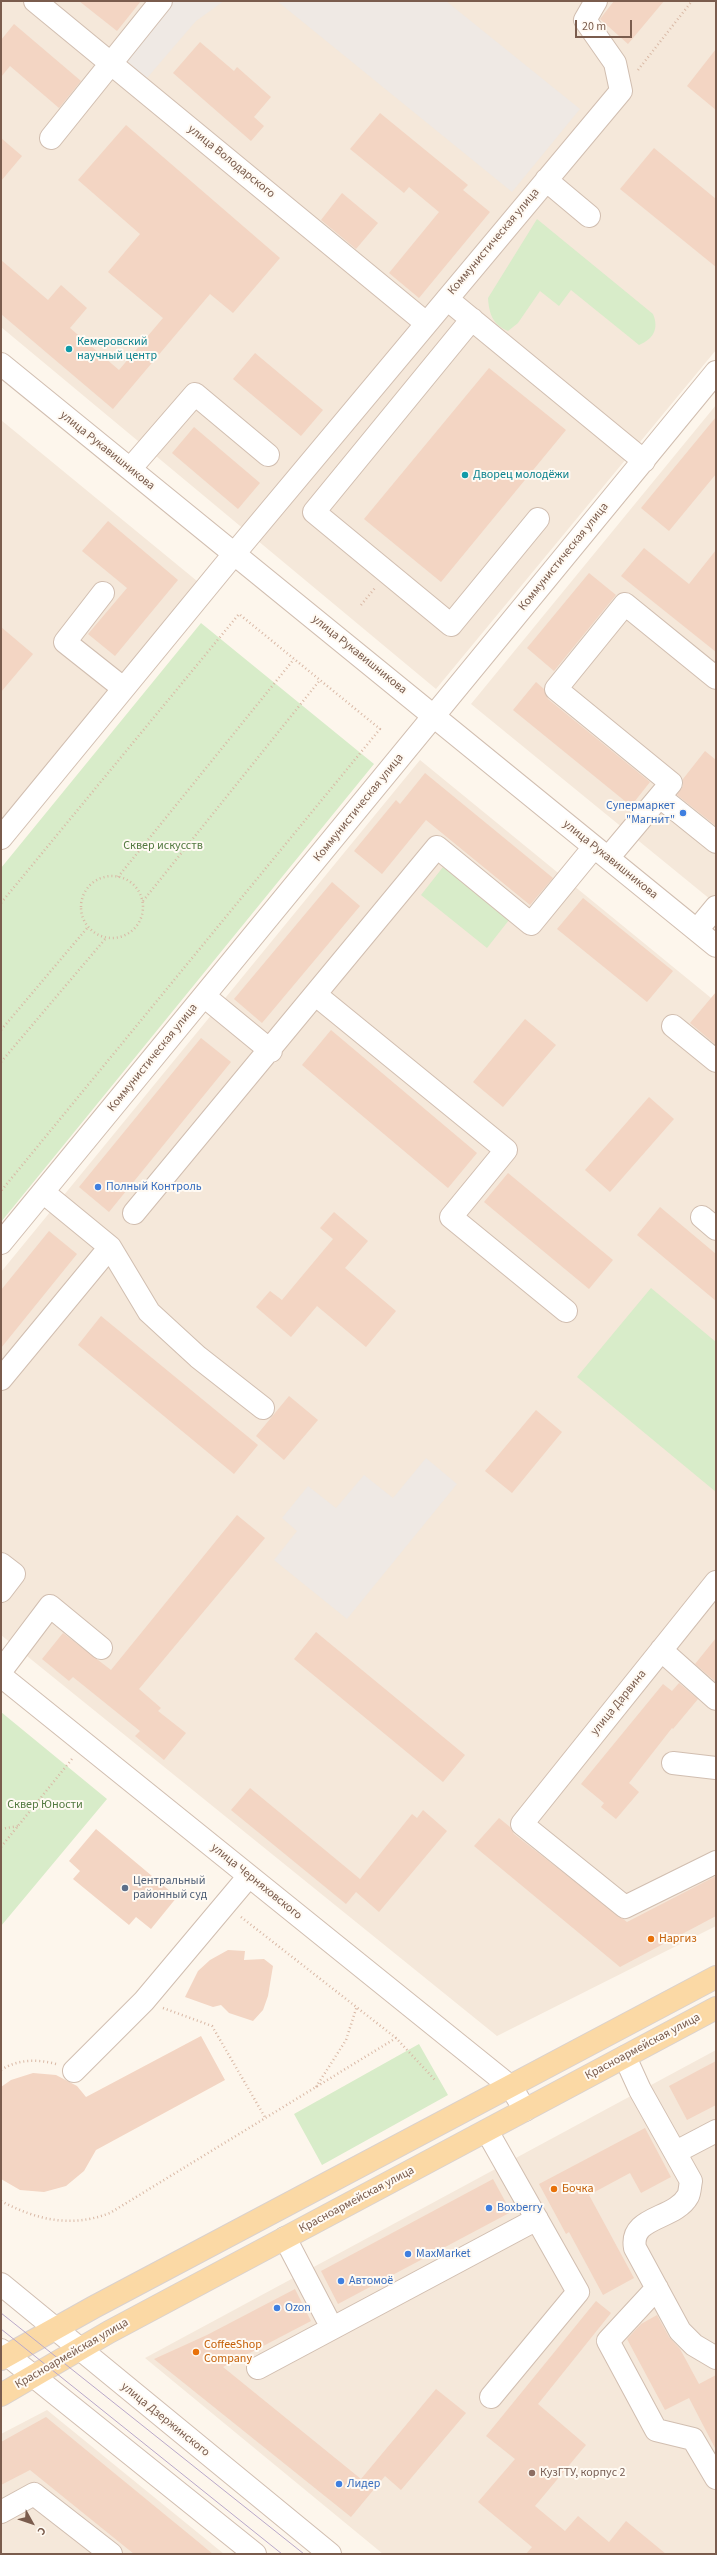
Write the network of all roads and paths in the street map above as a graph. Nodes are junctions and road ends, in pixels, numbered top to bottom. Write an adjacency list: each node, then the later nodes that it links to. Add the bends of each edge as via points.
1 (36, 1): 5 (street, улица Володарского)
2 (161, 1): 5 (street)
3 (596, 1): 6 (street, via 585,20 615,63)
4 (692, 1): 6 (path)
5 (112, 64): 7 (street); 12 (street, улица Володарского)
6 (621, 91): 8 (street, Коммунистическая улица)
7 (51, 138)
8 (546, 180): 9 (street); 10 (street, Коммунистическая улица)
9 (590, 216)
10 (447, 299): 11 (street); 12 (street, Коммунистическая улица)
11 (472, 319): 17 (street); 19 (street, via 314,512 451,624)
12 (426, 323): 20 (street, Коммунистическая улица)
13 (1, 364): 18 (street, улица Рукавишникова)
14 (716, 372): 15 (street, Коммунистическая улица)
15 (709, 394): 17 (street, Коммунистическая улица)
16 (268, 455): 18 (street, via 195,394)
17 (644, 461): 26 (street, Коммунистическая улица)
18 (130, 469): 20 (street, улица Рукавишникова)
19 (538, 519)
20 (234, 554): 25 (street, Коммунистическая улица); 26 (street, улица Рукавишникова)
21 (103, 593): 25 (street, via 65,642)
22 (294, 659): 24 (path); 31 (path); 33 (path, via 239,614)
23 (716, 678): 27 (street, via 625,604 556,690 671,783)
24 (320, 680): 32 (path); 46 (path, via 380,729)
25 (123, 688): 28 (street, Коммунистическая улица)
26 (434, 716): 30 (street, улица Рукавишникова); 40 (street, Коммунистическая улица)
27 (660, 797): 29 (street); 30 (street)
28 (1, 838)
29 (716, 842)
30 (601, 853): 36 (street, улица Рукавишникова); 39 (street, via 531,924 437,847)
31 (118, 877): 32 (path, via 130,882 138,890); 35 (path, via 105,877 94,882 85,892 81,904 82,917)
32 (143, 901): 37 (path, via 143,914 138,925 130,933 120,938)
33 (1, 903)
34 (716, 907): 36 (street)
35 (88, 927): 37 (path, via 97,935); 42 (path)
36 (697, 930): 38 (street, улица Рукавишникова)
37 (106, 938): 45 (path)
38 (716, 946)
39 (316, 995): 43 (street); 51 (street, via 506,1150 451,1217)
40 (204, 996): 43 (street); 47 (street, Коммунистическая улица)
41 (673, 1026): 44 (street)
42 (1, 1030)
43 (271, 1051): 48 (street)
44 (716, 1061)
45 (1, 1062)
46 (1, 1191)
47 (43, 1192): 49 (street, Коммунистическая улица); 50 (street)
48 (134, 1213)
49 (1, 1243)
50 (110, 1247): 52 (street); 53 (street, via 149,1312 198,1357)
51 (566, 1311)
52 (1, 1379)
53 (263, 1408)
54 (1, 1564): 56 (street, via 14,1574)
55 (716, 1582): 58 (street, улица Дарвина)
56 (1, 1590)
57 (101, 1648): 59 (street, via 50,1606)
58 (661, 1650): 61 (street); 68 (street, улица Дарвина, via 522,1824 625,1907)
59 (1, 1671)
60 (1, 1676): 69 (street, улица Черняховского)
61 (716, 1699)
62 (75, 1756): 65 (path)
63 (673, 1763): 64 (street)
64 (716, 1768)
65 (18, 1826): 66 (path); 67 (path)
66 (1, 1829)
67 (1, 1847)
68 (716, 1862)
69 (248, 1876): 70 (street); 80 (street, улица Черняховского)
70 (225, 1905): 72 (street); 73 (path)
71 (716, 1977): 80 (main road)
72 (144, 2001): 78 (street); 83 (path, via 212,2026)
73 (357, 2006): 75 (path); 81 (path, via 346,2040)
74 (716, 2008): 76 (main road, Красноармейская улица)
75 (396, 2038): 79 (path); 81 (path)
76 (625, 2057): 82 (main road, Красноармейская улица); 86 (street, via 640,2090)
77 (1, 2070): 78 (path, via 16,2063 37,2061 61,2065)
78 (74, 2071)
79 (435, 2080)
80 (511, 2087): 82 (street, улица Черняховского); 93 (main road)
81 (315, 2089): 83 (path)
82 (525, 2110): 84 (main road, Красноармейская улица)
83 (266, 2119): 87 (path, via 110,2213 92,2220 59,2222)
84 (487, 2131): 88 (street); 89 (main road, Красноармейская улица)
85 (716, 2131): 86 (street)
86 (676, 2152): 91 (street, via 691,2181 688,2196 677,2208 638,2229 633,2237 635,2248)
87 (1, 2201)
88 (537, 2219): 92 (street); 100 (street, via 578,2292)
89 (285, 2238): 92 (street); 94 (main road, Красноармейская улица)
90 (1, 2284): 93 (street, улица Дзержинского)
91 (657, 2288): 96 (street, via 680,2331 694,2345); 101 (street, via 608,2341 656,2430 694,2439)
92 (332, 2328): 97 (street)
93 (55, 2329): 94 (street, улица Дзержинского); 95 (main road)
94 (79, 2350): 98 (main road, Красноармейская улица); 105 (street, улица Дзержинского)
95 (3, 2355): 98 (street)
96 (716, 2358)
97 (258, 2368)
98 (33, 2376): 99 (main road, Красноармейская улица); 104 (street)
99 (1, 2395)
100 (491, 2397)
101 (716, 2478)
102 (1, 2512): 103 (street, via 34,2494)
103 (111, 2554)
104 (255, 2554)
105 (330, 2554)

